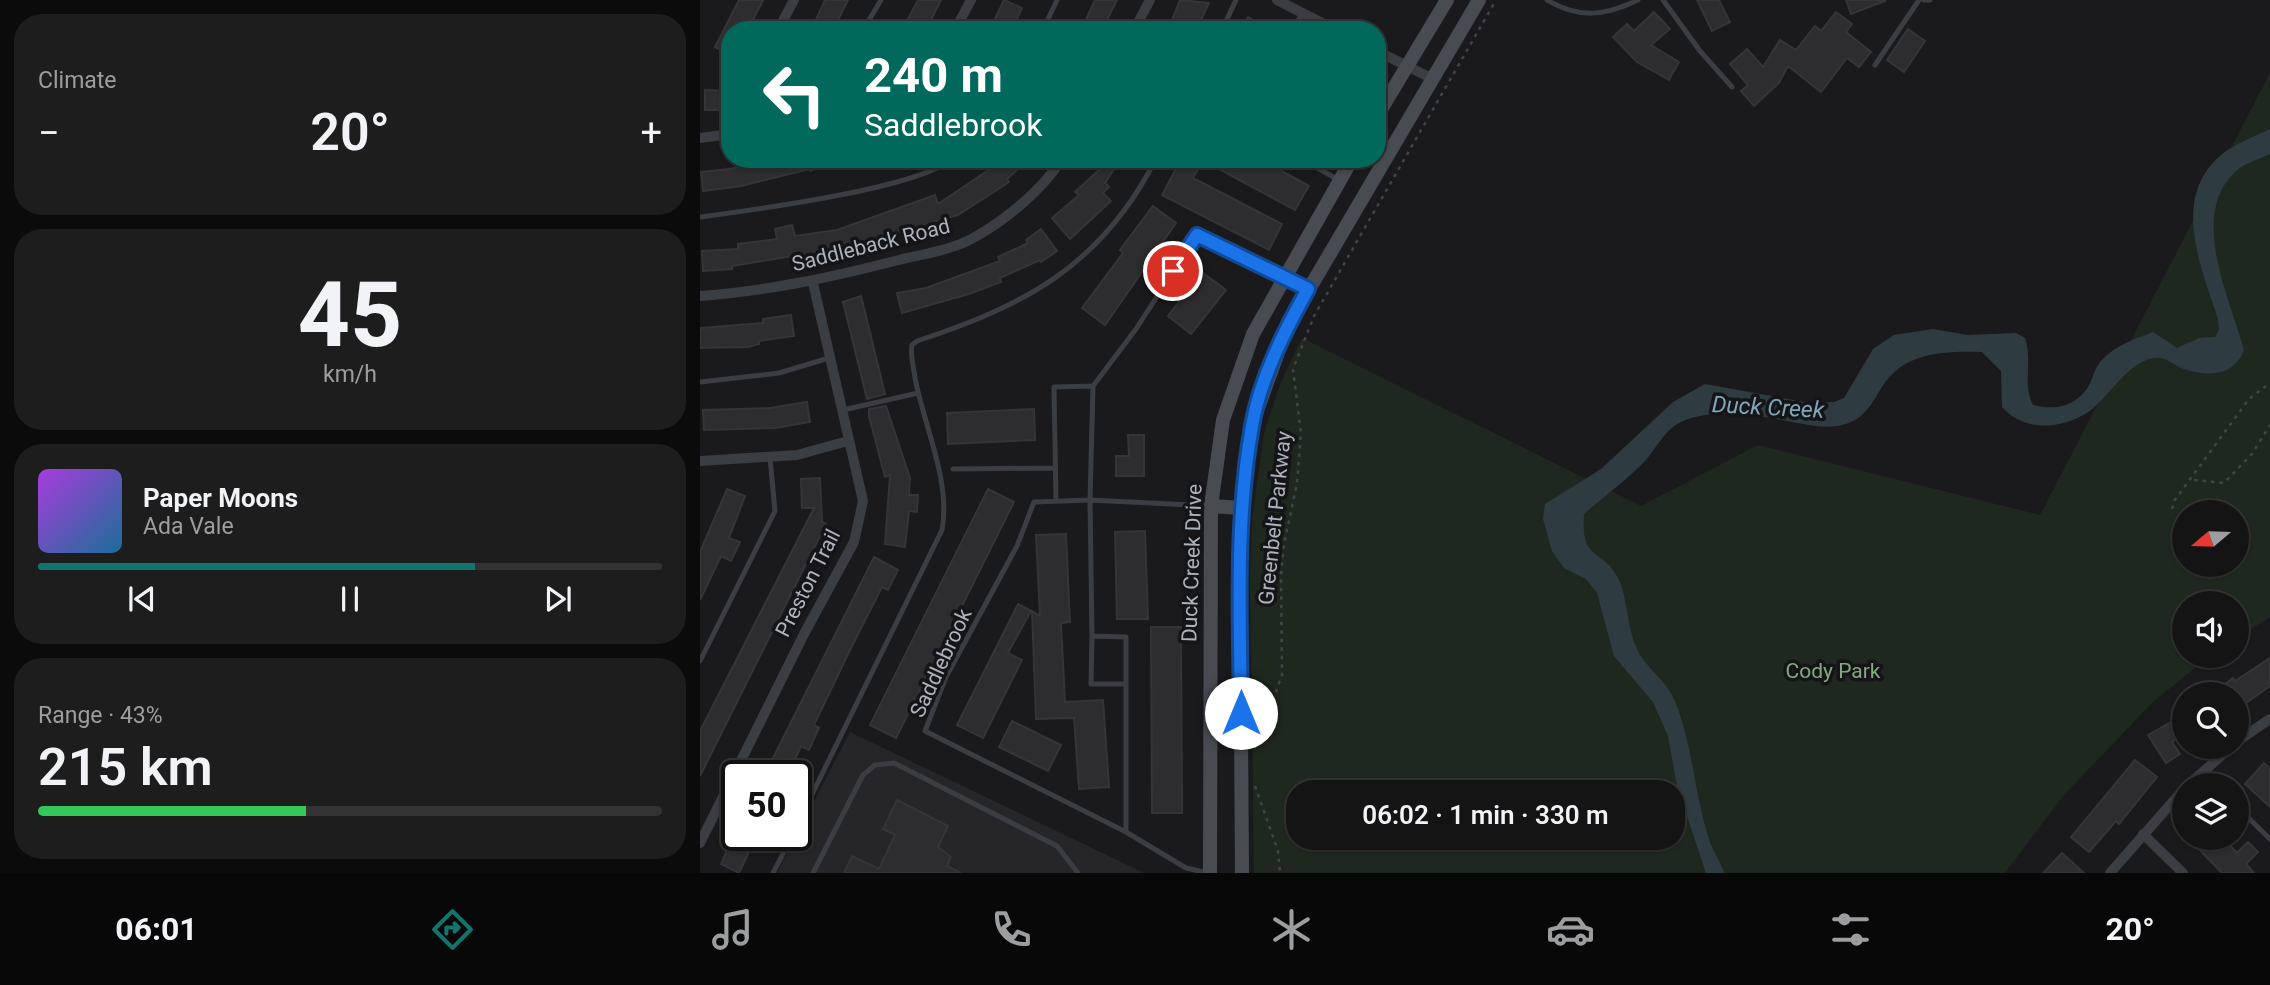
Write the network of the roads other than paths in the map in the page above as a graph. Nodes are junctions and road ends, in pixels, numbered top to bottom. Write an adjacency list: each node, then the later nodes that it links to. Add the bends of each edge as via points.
1 (794, 0): 16 (street)
2 (881, 0): 17 (lane)
3 (971, 0): 18 (street)
4 (1058, 0): 19 (lane)
5 (1150, 0): 20 (street)
6 (1236, 0): 21 (lane)
7 (1277, 0): 15 (street)
8 (1447, 0): 26 (main road)
9 (1479, 0): 27 (main road)
10 (1547, 0): 11 (lane, via 1579,14 1598,15)
11 (1638, 0)
12 (1663, 0): 28 (lane)
13 (1922, 0): 14 (lane); 25 (lane)
14 (1930, 0)
15 (1302, 13): 22 (lane); 23 (street)
16 (783, 21)
17 (868, 21)
18 (960, 21)
19 (1048, 21)
20 (1139, 21)
21 (1226, 21)
22 (1298, 21)
23 (1318, 21)
24 (1386, 56): 26 (street)
25 (1875, 65)
26 (1406, 66): 27 (street); 29 (main road)
27 (1431, 78): 32 (main road)
28 (1732, 88)
29 (1386, 100)
30 (721, 135): 31 (street)
31 (700, 138)
32 (1386, 155)
33 (930, 168): 40 (lane, via 897,181)
34 (1054, 168): 42 (street, Saddleback Road, via 1031,196 974,238)
35 (1150, 168): 48 (lane, via 1122,213 1067,271 1004,309 912,345)
36 (1317, 168): 39 (lane)
37 (1347, 168): 39 (main road, Duck Creek Drive)
38 (1379, 168): 43 (main road)
39 (1340, 181): 41 (main road, Duck Creek Drive)
40 (700, 217)
41 (1284, 277): 43 (main road); 47 (lane, via 1197,235); 57 (main road, Duck Creek Drive, via 1253,334 1223,420)
42 (813, 282): 44 (street, Saddleback Road); 45 (street, Preston Trail)
43 (1308, 289): 58 (main road, via 1288,325 1252,424)
44 (700, 296)
45 (829, 358): 46 (lane, via 779,373); 49 (street, Preston Trail)
46 (700, 382)
47 (1093, 386): 53 (lane, via 1054,387); 55 (lane)
48 (918, 393): 49 (lane); 66 (lane, via 942,492 942,530)
49 (841, 411): 50 (street, Preston Trail)
50 (848, 441): 51 (street); 72 (street, Preston Trail, via 863,502 854,542)
51 (770, 458): 52 (street); 60 (lane, via 775,511)
52 (700, 461)
53 (1055, 468): 54 (lane); 56 (lane)
54 (954, 469)
55 (1090, 500): 56 (lane, Saddlebrook); 57 (lane, Saddlebrook); 59 (lane)
56 (1056, 501): 69 (lane, Saddlebrook, via 1034,502 1017,546 946,677 925,731)
57 (1211, 506): 58 (main road); 77 (main road, Duck Creek Drive)
58 (1242, 508): 78 (main road)
59 (1092, 636): 61 (lane, via 1126,637); 61 (lane, via 1091,684)
60 (700, 661)
61 (1126, 684): 69 (lane)
62 (2269, 721): 63 (street)
63 (2249, 734)
64 (2218, 759): 65 (street)
65 (2202, 773)
66 (812, 794)
67 (2172, 802): 70 (street)
68 (2249, 819): 71 (lane)
69 (1126, 832): 77 (lane, Saddlebrook, via 1186,868)
70 (2143, 834): 79 (street); 80 (street)
71 (2270, 839)
72 (700, 843)
73 (785, 851): 74 (lane)
74 (773, 873)
75 (813, 873): 76 (lane, via 863,775 882,762 894,763 1057,846)
76 (1078, 873)
77 (1210, 873)
78 (1242, 873)
79 (2110, 873)
80 (2183, 873)

